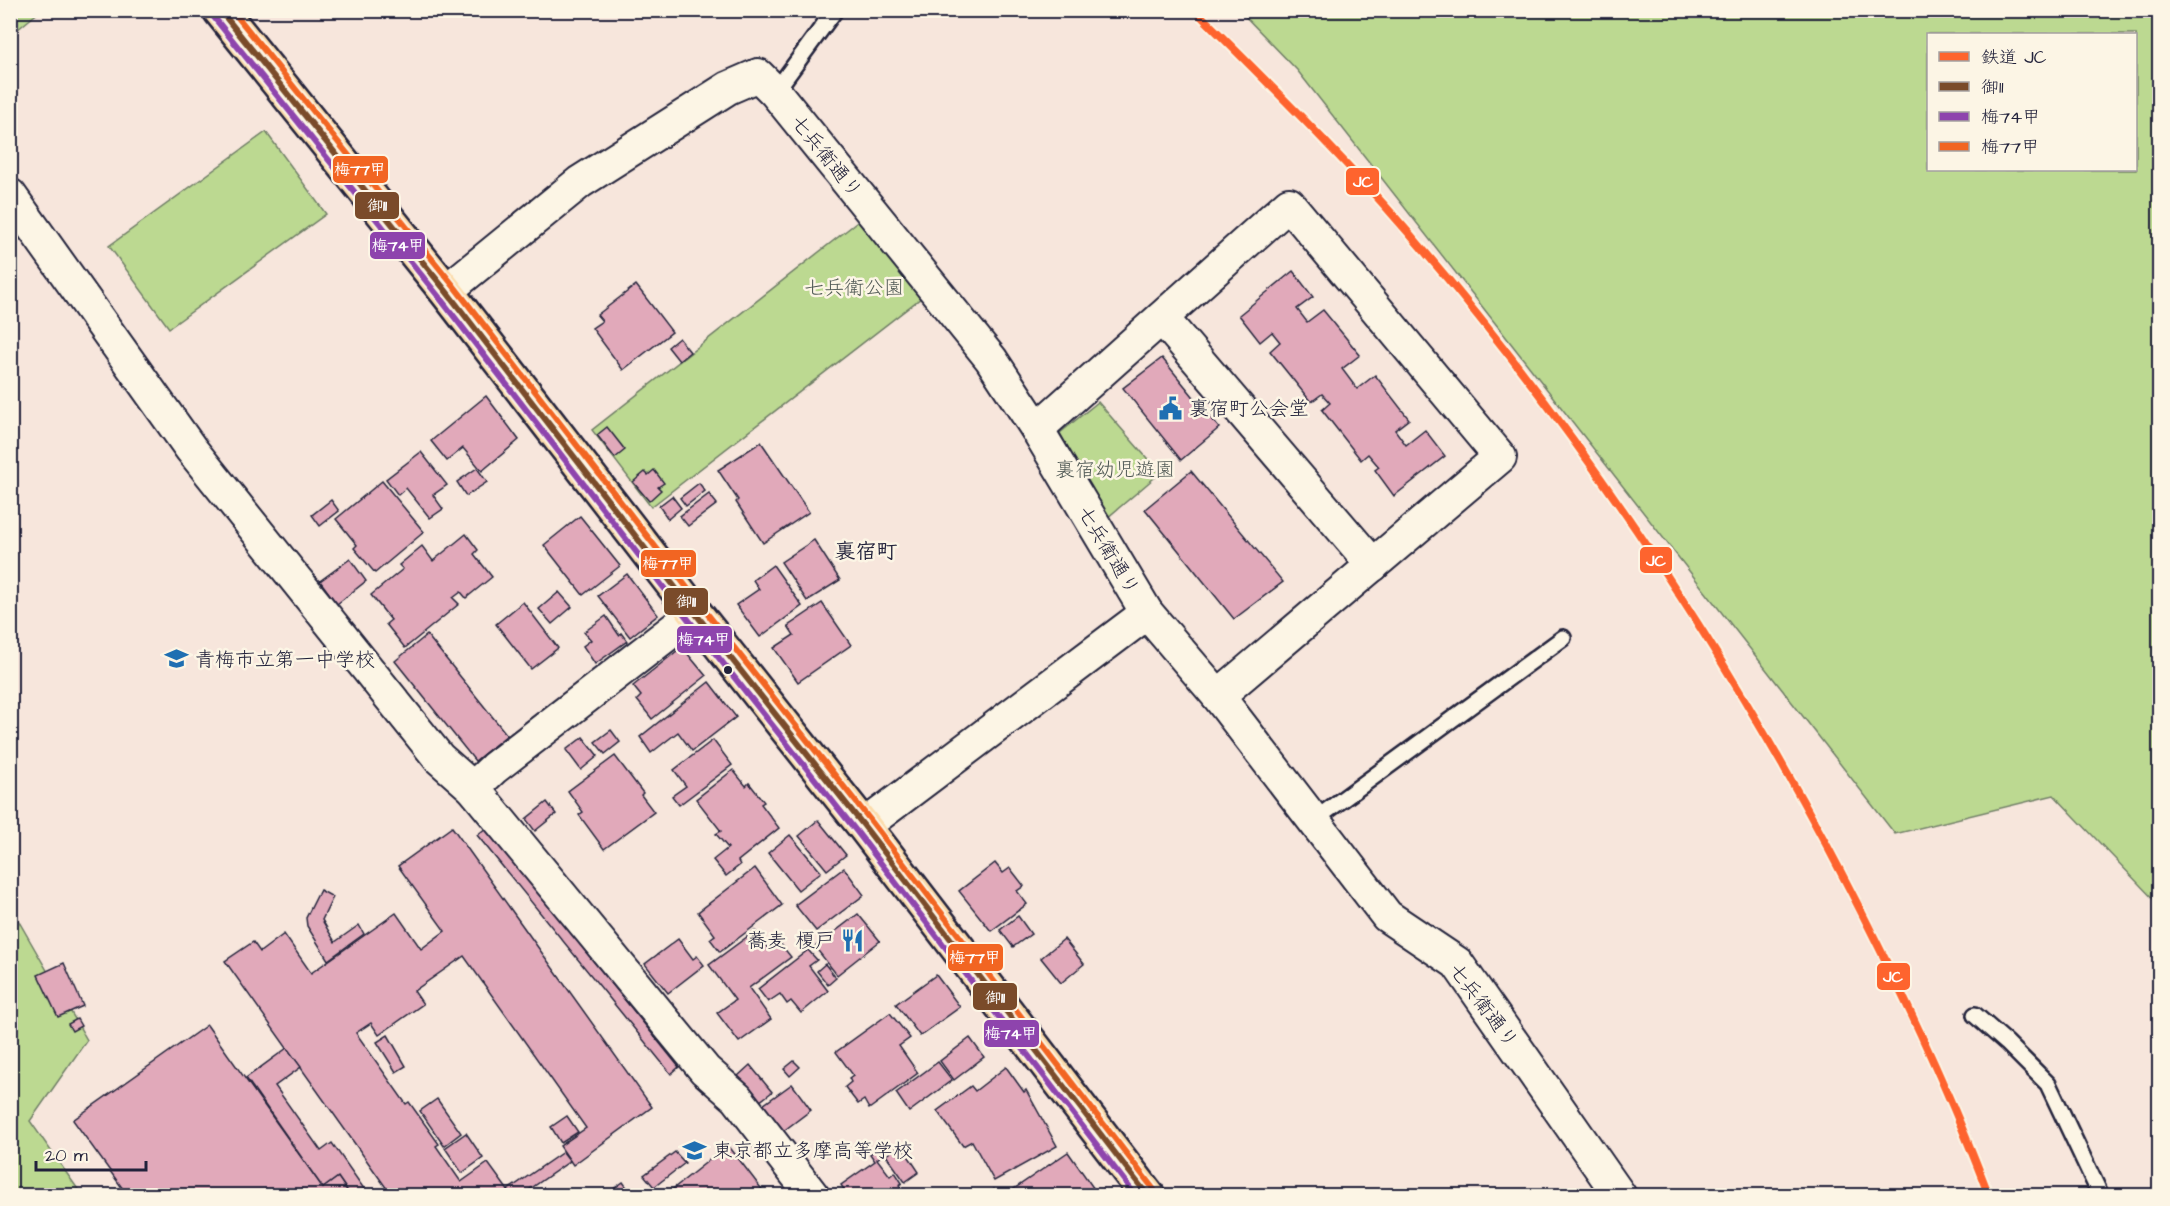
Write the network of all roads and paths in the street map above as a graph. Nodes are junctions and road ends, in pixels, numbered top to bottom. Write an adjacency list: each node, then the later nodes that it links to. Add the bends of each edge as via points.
1 (220, 10): 5 (highway)
2 (835, 10): 3 (lane)
3 (775, 92): 5 (street, 七兵衛通り, via 758,75 728,88 580,182); 7 (street, 七兵衛通り, via 991,359)
4 (10, 195): 13 (street, via 199,459 439,758)
5 (446, 291): 9 (highway)
6 (1162, 318): 7 (street); 8 (street); 8 (street, via 1289,204 1500,457)
7 (1037, 429): 10 (street, 七兵衛通り)
8 (1373, 565): 12 (street)
9 (695, 613): 13 (street); 15 (highway)
10 (1147, 613): 12 (street, 七兵衛通り); 15 (street)
11 (1563, 638): 14 (lane)
12 (1218, 696): 14 (street, 七兵衛通り)
13 (473, 788): 18 (street, via 705,1070 737,1098)
14 (1313, 821): 17 (street, 七兵衛通り, via 1387,916 1457,963)
15 (864, 826): 19 (highway)
16 (1975, 1016): 20 (lane, via 2048,1084)
17 (1619, 1195)
18 (813, 1196)
19 (1148, 1196)
20 (2101, 1196)

